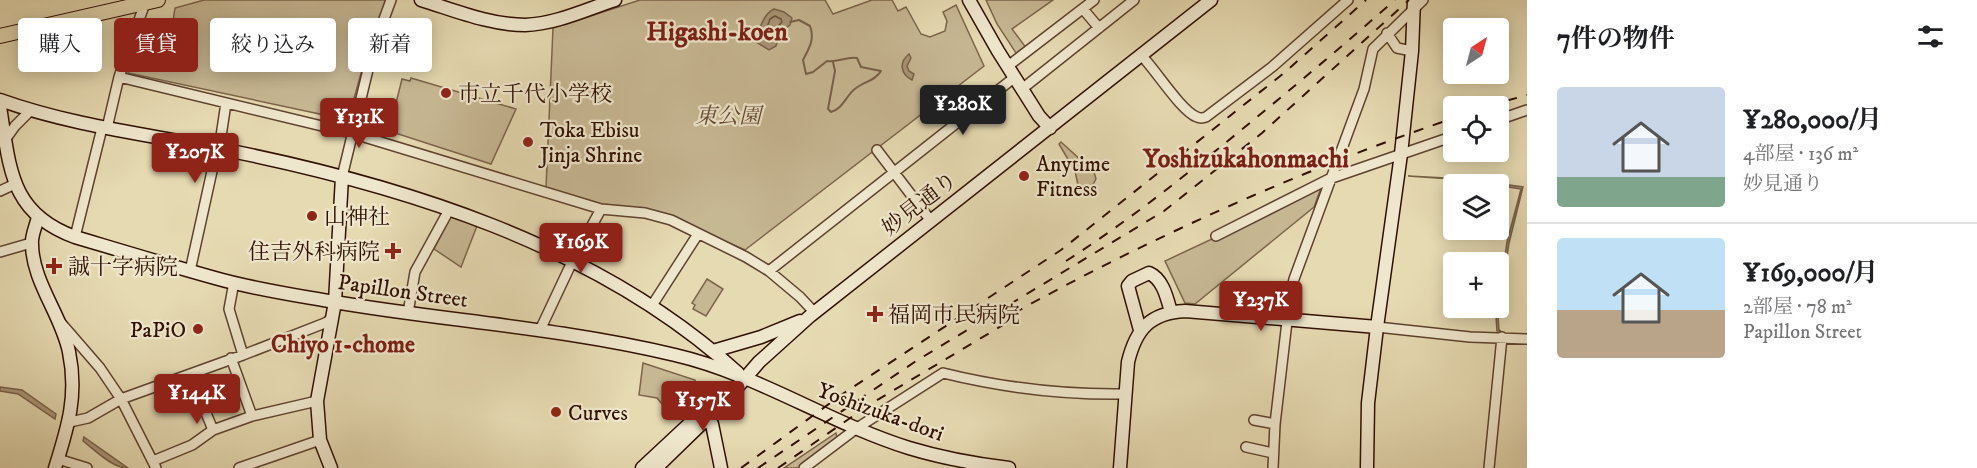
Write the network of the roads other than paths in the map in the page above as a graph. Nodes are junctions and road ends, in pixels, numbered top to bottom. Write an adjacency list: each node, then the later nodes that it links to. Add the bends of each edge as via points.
1 (391, 0): 29 (street, via 373,49)
2 (420, 0): 3 (street, via 503,24 527,25 549,22)
3 (615, 0)
4 (969, 0): 17 (street)
5 (1094, 0): 11 (street)
6 (1134, 0): 12 (street)
7 (1211, 0): 16 (street, 妙見通り)
8 (1348, 0): 16 (street, via 1272,67 1206,117 1196,117 1186,108)
9 (149, 1): 14 (main road); 18 (street)
10 (1418, 2): 13 (street); 15 (street)
11 (1083, 9): 12 (street); 17 (street)
12 (1099, 28): 20 (street)
13 (1388, 33): 15 (street, via 1397,48); 37 (street, via 1373,49 1364,88)
14 (0, 36)
15 (1412, 51): 34 (street)
16 (1141, 55): 28 (street, 妙見通り)
17 (1008, 66): 19 (street)
18 (119, 77): 22 (street); 27 (street)
19 (1015, 77): 20 (street); 35 (street)
20 (1022, 89): 28 (street)
21 (0, 100): 25 (street)
22 (226, 103): 29 (street); 32 (street)
23 (0, 107): 30 (street, Papillon Street)
24 (1527, 110): 26 (street)
25 (30, 111): 27 (street); 30 (street)
26 (1509, 116)
27 (104, 128): 32 (street); 46 (street)
28 (1050, 128): 43 (street, 妙見通り)
29 (351, 133): 36 (street); 40 (street)
30 (3, 135): 38 (street, Papillon Street)
31 (1443, 140): 34 (street)
32 (218, 148): 36 (street); 50 (street)
33 (877, 150): 35 (street)
34 (1401, 154): 37 (street); 61 (street)
35 (895, 173): 43 (street); 51 (street)
36 (342, 177): 41 (street); 53 (street)
37 (1329, 179): 45 (street); 60 (street, via 1294,279)
38 (15, 184): 39 (street); 42 (street, Papillon Street)
39 (0, 191)
40 (601, 209): 44 (street, via 645,213 671,220); 49 (street)
41 (449, 210): 49 (street, via 540,245); 56 (street, via 415,272)
42 (38, 217): 46 (street, Papillon Street); 47 (street)
43 (931, 221): 57 (street, 妙見通り)
44 (698, 234): 51 (street); 54 (street)
45 (1216, 236)
46 (75, 237): 50 (street, Papillon Street)
47 (31, 243): 48 (street); 58 (street, via 35,265)
48 (0, 252)
49 (572, 262): 54 (street, via 615,283); 62 (street)
50 (190, 271): 52 (street, Papillon Street)
51 (769, 271): 57 (street, via 800,297)
52 (234, 282): 53 (street, Papillon Street); 67 (street, via 229,309)
53 (335, 302): 56 (street, Papillon Street); 59 (street)
54 (651, 307): 66 (street)
55 (1171, 312): 60 (street); 63 (street); 63 (street, via 1156,276 1149,273 1132,281 1128,286)
56 (408, 313): 62 (street, Papillon Street)
57 (813, 314): 66 (street, via 761,337); 70 (street, 妙見通り)
58 (56, 317): 72 (street); 77 (street, via 69,350 74,387)
59 (333, 318): 67 (street); 73 (street)
60 (1287, 319): 61 (street); 78 (street)
61 (1377, 327): 64 (street); 97 (street, via 1368,403)
62 (540, 330): 70 (street, Papillon Street, via 677,355)
63 (1140, 330): 71 (street, via 1130,355)
64 (1502, 337): 65 (street); 98 (street)
65 (1527, 339)
66 (713, 351): 70 (street)
67 (243, 356): 68 (street)
68 (231, 358): 69 (street); 74 (street)
69 (190, 374): 72 (street); 80 (street)
70 (743, 378): 76 (street, 妙見通り); 79 (street, Yoshizuka-dori); 90 (street, 妙見通り)
71 (1125, 394): 79 (street, via 1067,394 1010,388 943,372); 95 (street)
72 (121, 399): 77 (street, via 88,418); 85 (street)
73 (317, 402): 74 (street); 81 (street)
74 (252, 416): 80 (street)
75 (1254, 420): 78 (street)
76 (705, 421): 91 (street, 妙見通り); 92 (street, via 712,424)
77 (70, 422): 84 (street)
78 (1275, 424): 83 (street)
79 (857, 428): 86 (street, Yoshizuka-dori); 93 (street)
80 (213, 430): 85 (street)
81 (320, 440): 88 (street); 89 (street)
82 (1245, 447): 83 (street)
83 (1273, 453): 96 (street)
84 (56, 463): 87 (street)
85 (154, 465)
86 (968, 466): 94 (street, Yoshizuka-dori)
87 (87, 468)
88 (239, 468)
89 (331, 468)
90 (642, 468)
91 (656, 468)
92 (722, 468)
93 (804, 468)
94 (1009, 468)
95 (1120, 468)
96 (1273, 468)
97 (1367, 468)
98 (1490, 468)

